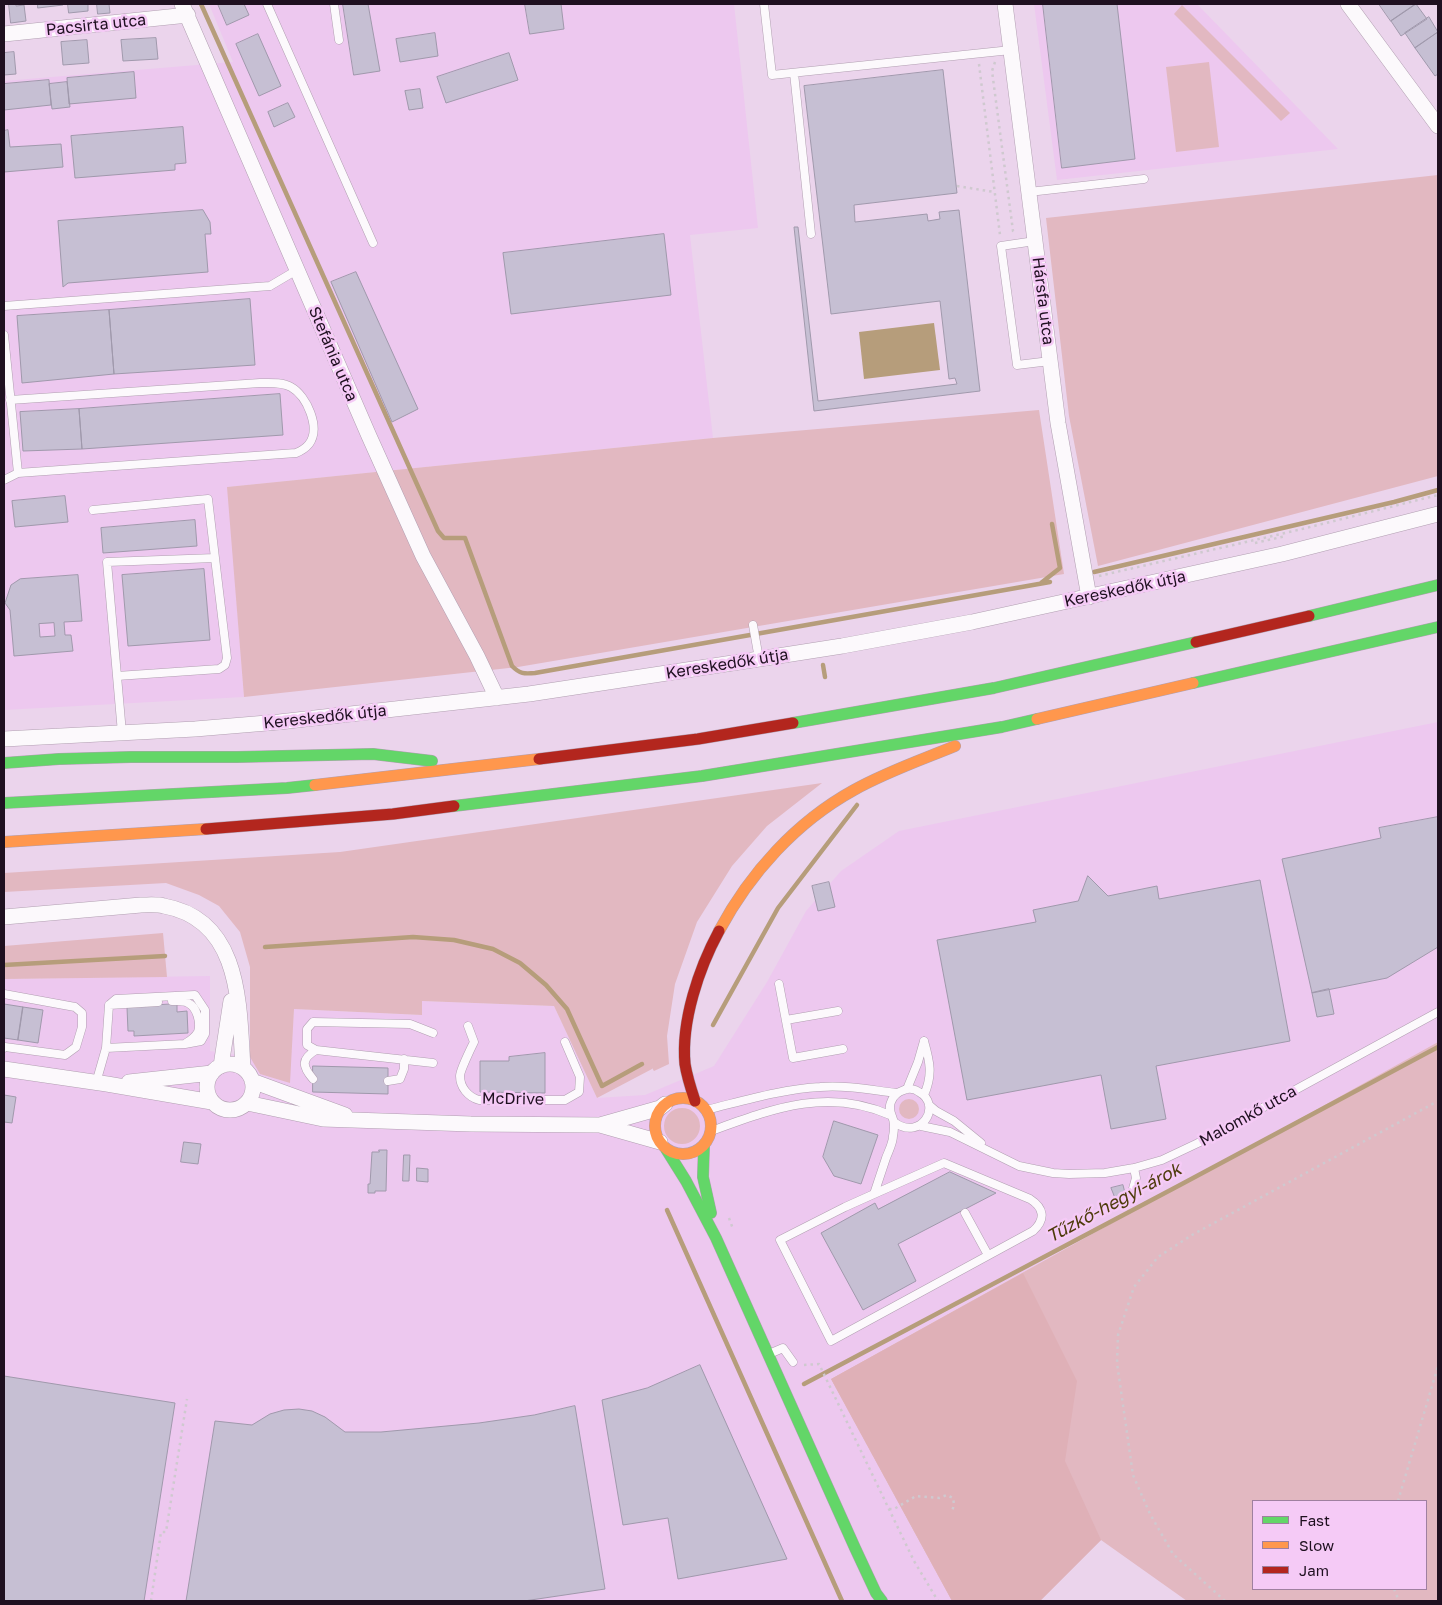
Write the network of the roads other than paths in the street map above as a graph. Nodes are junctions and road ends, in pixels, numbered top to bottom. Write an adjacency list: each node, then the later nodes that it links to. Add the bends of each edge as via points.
1 (267, 4): 16 (lane)
2 (334, 4): 8 (lane)
3 (764, 4): 10 (lane, via 772,75)
4 (1005, 4): 9 (street, Hársfa utca)
5 (1348, 4): 11 (street)
6 (185, 10): 7 (street, Pacsirta utca); 17 (street, Stefánia utca)
7 (4, 34)
8 (339, 40)
9 (1005, 50): 10 (lane); 13 (street, Hársfa utca)
10 (794, 72): 14 (lane)
11 (1438, 126)
12 (1144, 179): 13 (lane)
13 (1029, 192): 15 (street, Hársfa utca)
14 (811, 234)
15 (1030, 241): 20 (street, Hársfa utca); 20 (lane, via 1001,246 1018,365)
16 (373, 243)
17 (297, 270): 18 (lane, via 270,286); 33 (street, Stefánia utca, via 423,556)
18 (4, 306)
19 (4, 335): 21 (lane)
20 (1050, 361): 28 (street, Hársfa utca)
21 (10, 400): 22 (lane); 22 (lane, via 278,383 290,386 301,395 310,411 314,431 310,444 296,453)
22 (18, 473): 23 (lane)
23 (4, 480)
24 (93, 510): 26 (lane, via 208,499)
25 (1438, 514): 28 (street, Kereskedők útja, via 1282,554)
26 (215, 558): 32 (lane, via 228,658 225,665 219,669); 32 (lane, via 106,562)
27 (1438, 585): 38 (main road, via 994,688 698,739)
28 (1089, 597): 31 (street, Kereskedők útja, via 963,624)
29 (753, 625): 31 (lane)
30 (1438, 627): 34 (main road)
31 (759, 659): 33 (street, Kereskedők útja)
32 (117, 676): 35 (lane)
33 (497, 698): 35 (street, Kereskedők útja, via 195,730)
34 (1002, 727): 40 (main road, via 702,776 393,814); 67 (main road, via 877,777 839,798 787,839 747,883 715,937 694,992 685,1043 685,1063)
35 (122, 733): 36 (street, Kereskedők útja)
36 (4, 739)
37 (4, 764): 38 (main road, via 131,757 373,754)
38 (482, 766): 39 (main road, via 287,788)
39 (4, 803)
40 (4, 842)
41 (4, 917): 42 (street, via 163,905 201,920 215,934)
42 (234, 977): 57 (street); 59 (street, via 230,1015)
43 (779, 984): 47 (lane)
44 (4, 994): 51 (lane, via 75,1007 82,1013 76,1047 65,1055)
45 (838, 1011): 47 (lane)
46 (1438, 1012): 83 (lane, Malomkő utca, via 1198,1143 1162,1160)
47 (786, 1020): 53 (lane, via 793,1058)
48 (468, 1026): 50 (lane, McDrive, via 474,1042 459,1074 463,1087 471,1097 479,1100 565,1100 579,1092 580,1077)
49 (433, 1033): 54 (lane, via 410,1024 313,1022 307,1029 307,1045)
50 (565, 1042)
51 (4, 1048)
52 (106, 1048): 52 (lane, via 201,1041 205,1034 204,1010 195,995 116,999 109,1005); 63 (lane)
53 (843, 1049)
54 (316, 1050): 55 (lane); 60 (lane, via 305,1062 306,1071)
55 (404, 1060): 56 (lane); 62 (lane, via 400,1078)
56 (433, 1063)
57 (243, 1068): 59 (street, via 228,1064); 61 (street)
58 (4, 1069): 63 (street)
59 (216, 1070): 63 (street); 68 (street, via 208,1080 208,1095)
60 (313, 1079)
61 (252, 1081): 69 (street, via 253,1092); 74 (street)
62 (388, 1081)
63 (102, 1083): 68 (street)
64 (908, 1089): 65 (lane); 66 (lane); 66 (lane, via 924,1041 930,1061 930,1083)
65 (896, 1093): 72 (lane, via 819,1087); 73 (lane, via 890,1103)
66 (924, 1095): 71 (lane)
67 (696, 1101): 70 (main road, via 680,1098); 72 (main road)
68 (212, 1102): 69 (street, via 217,1107 230,1110)
69 (247, 1103): 74 (street, via 323,1119)
70 (665, 1104): 75 (street); 80 (main road, via 655,1122)
71 (929, 1105): 76 (lane, via 928,1117); 82 (lane, Malomkő utca, via 954,1120)
72 (706, 1110): 78 (main road, via 711,1120)
73 (892, 1119): 77 (lane); 78 (lane, via 861,1105 808,1102 781,1107); 79 (lane)
74 (358, 1120): 75 (street)
75 (600, 1125): 80 (street)
76 (920, 1126): 77 (lane); 82 (lane, Malomkő utca, via 950,1132)
77 (902, 1128): 79 (lane)
78 (711, 1131): 81 (main road)
79 (893, 1138): 85 (lane)
80 (663, 1145): 81 (main road, via 676,1153 686,1154); 87 (main road)
81 (704, 1145): 87 (main road, via 703,1178)
82 (988, 1150): 83 (lane, Malomkő utca, via 1019,1166 1053,1173 1105,1173)
83 (1134, 1168): 84 (lane, via 1136,1178)
84 (1132, 1192)
85 (874, 1194): 88 (lane, via 944,1164 1038,1204 1042,1215 1038,1226); 88 (lane, via 780,1240 831,1341)
86 (965, 1213): 88 (lane)
87 (716, 1238): 89 (main road)
88 (988, 1255)
89 (768, 1354): 90 (lane, via 783,1348); 91 (main road)
90 (793, 1362)
91 (879, 1599)

